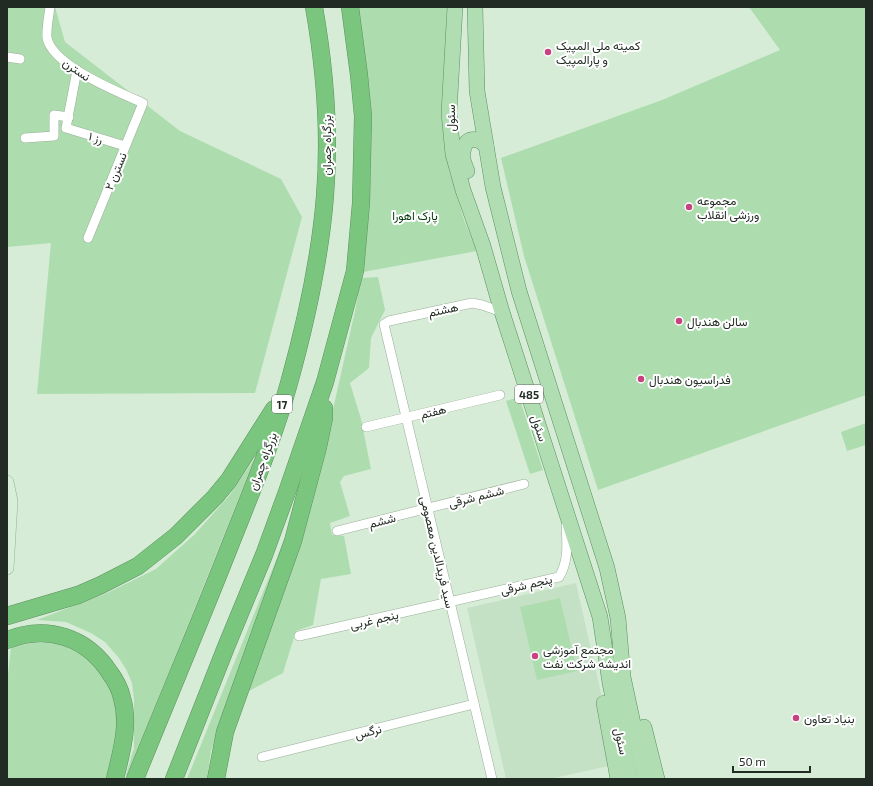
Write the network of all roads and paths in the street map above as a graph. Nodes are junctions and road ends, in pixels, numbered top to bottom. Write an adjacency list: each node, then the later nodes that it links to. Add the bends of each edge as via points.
1 (50, 7): 8 (street, نسترن, via 47,38 60,57)
2 (314, 7): 19 (highway, بزرگراه چمران / 17, via 324,78 325,196 313,283)
3 (350, 7): 18 (highway, via 363,116 362,204 354,271)
4 (455, 7): 14 (main road, سئول / 485, via 450,136 452,154)
5 (475, 7): 13 (main road, سئول / 485, via 477,91)
6 (7, 57): 7 (street)
7 (20, 58)
8 (78, 70): 9 (street, نسترن, via 90,80); 10 (street)
9 (143, 103): 12 (street, نسترن ۲)
10 (68, 117): 11 (street, via 54,115 54,136); 12 (street, رز ۱, via 66,128)
11 (25, 138)
12 (125, 146): 15 (street, نسترن ۲)
13 (486, 146): 14 (main road, via 482,141 473,139 466,143 462,151 472,190); 33 (main road, سئول / 485, via 516,279 607,568)
14 (472, 218): 16 (main road, سئول / 485)
15 (88, 238)
16 (502, 312): 17 (street, هشتم, via 472,303 389,320); 26 (main road, سئول / 485)
17 (384, 324): 21 (street, سید فریدالدین معصومی)
18 (325, 382): 40 (highway, via 264,555); 41 (highway, via 324,418 293,541 225,732)
19 (289, 385): 31 (highway, via 229,480 182,531 138,566 108,582 78,595); 39 (highway, بزرگراه چمران / 17, via 263,463)
20 (500, 395): 21 (street, هفتم)
21 (406, 417): 22 (street, هفتم); 25 (street, سید فریدالدین معصومی)
22 (366, 427)
23 (7, 482): 27 (street, via 11,501)
24 (524, 484): 25 (street, ششم شرقی)
25 (428, 508): 28 (street, ششم); 30 (street, سید فریدالدین معصومی)
26 (565, 511): 30 (street, پنجم شرقی, via 566,557 564,570 559,577); 32 (main road, سئول / 485)
27 (9, 518): 29 (street)
28 (337, 531)
29 (7, 568)
30 (450, 602): 34 (street, پنجم غربی); 36 (street, سید فریدالدین معصومی)
31 (7, 616)
32 (600, 617): 43 (main road, via 598,671); 44 (main road, سئول / 485, via 610,683)
33 (618, 618): 45 (main road, سئول / 485, via 623,677); 46 (main road)
34 (299, 636)
35 (7, 640): 38 (highway, via 26,634 56,634 92,651 106,666 123,699 125,721)
36 (474, 704): 37 (street, نرگس); 42 (street, سید فریدالدین معصومی)
37 (262, 757)
38 (115, 779)
39 (135, 779)
40 (174, 779)
41 (216, 779)
42 (492, 779)
43 (618, 779)
44 (630, 779)
45 (645, 779)
46 (656, 779)

